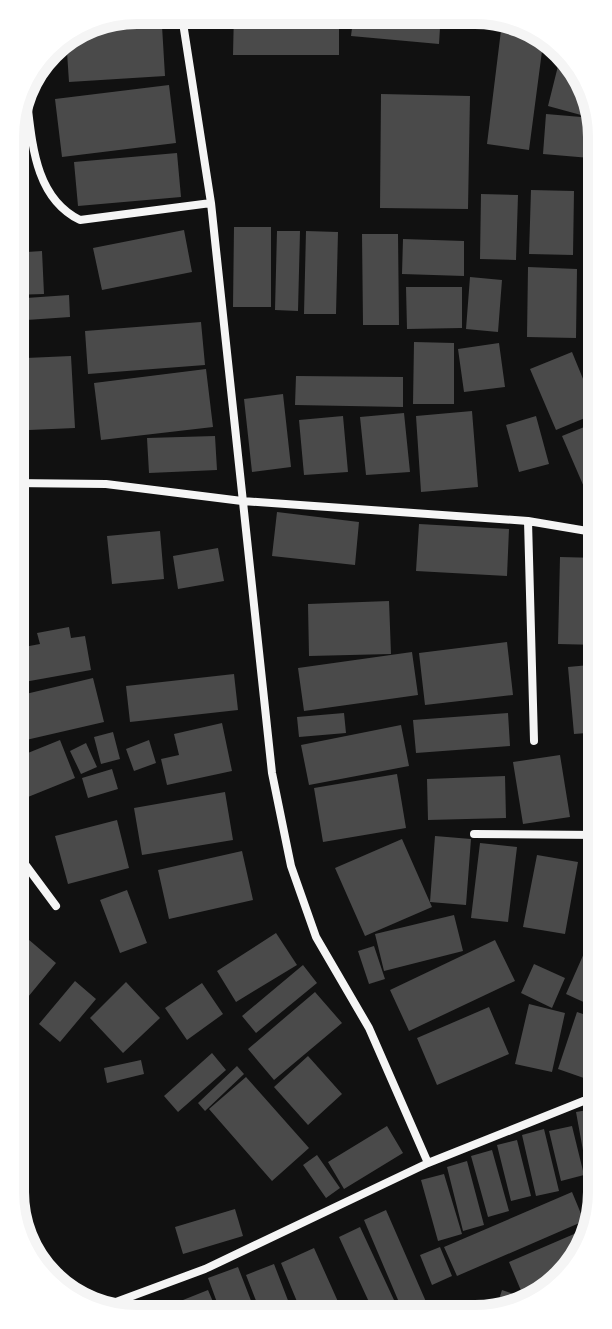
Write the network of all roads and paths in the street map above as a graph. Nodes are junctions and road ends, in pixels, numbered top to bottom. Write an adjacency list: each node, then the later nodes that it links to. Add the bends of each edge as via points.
1 (183, 24): 3 (street)
2 (28, 108): 3 (street, via 36,166 60,210 80,220)
3 (211, 203): 5 (street)
4 (24, 483): 5 (street, via 106,484)
5 (242, 501): 6 (street); 14 (street, via 272,773 291,866 316,937 369,1028)
6 (528, 521): 7 (street); 8 (street)
7 (588, 531)
8 (534, 741)
9 (474, 834): 10 (street)
10 (588, 835)
11 (24, 863): 12 (street)
12 (56, 906)
13 (588, 1099): 14 (street)
14 (428, 1163): 15 (street, via 205,1269)
15 (114, 1303)

